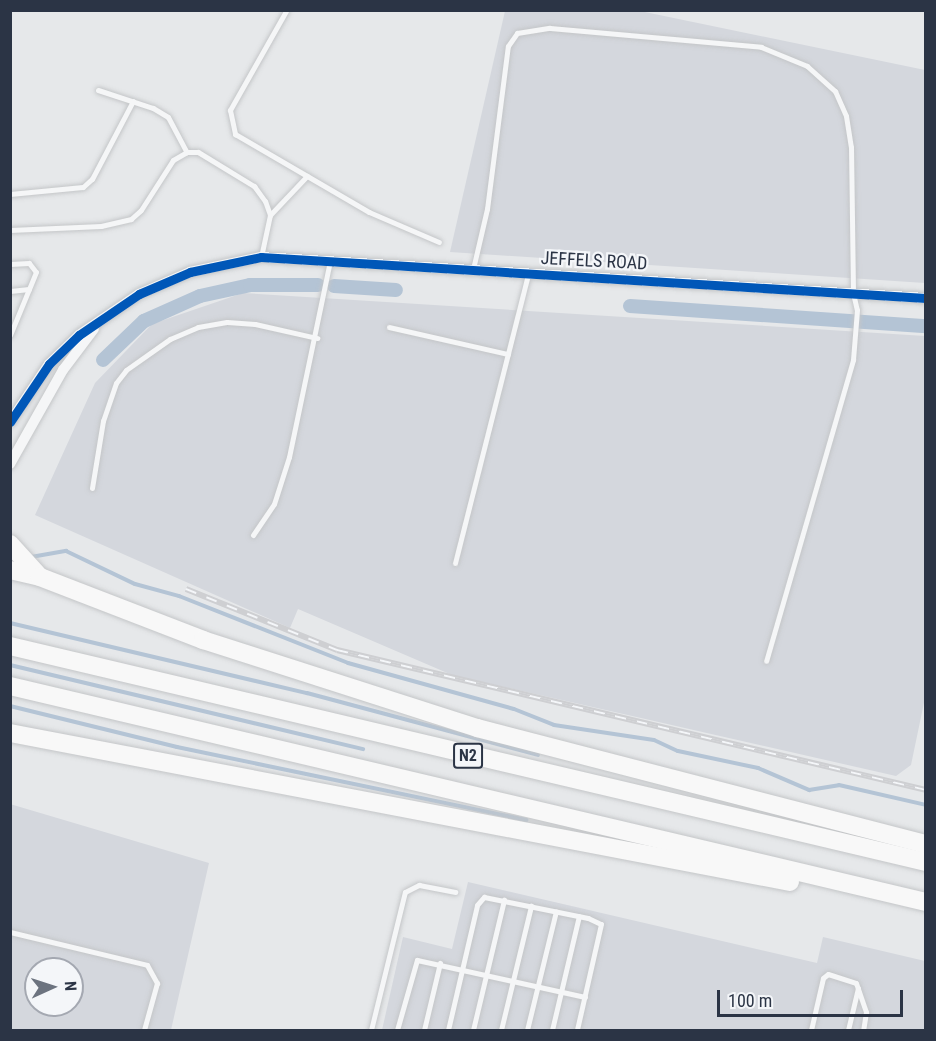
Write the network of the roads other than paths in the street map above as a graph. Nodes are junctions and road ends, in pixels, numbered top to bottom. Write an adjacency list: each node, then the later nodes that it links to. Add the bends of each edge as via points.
1 (286, 11): 5 (lane, via 230,118 240,138)
2 (98, 90): 3 (lane)
3 (133, 101): 4 (lane, via 168,117); 6 (lane, via 92,179 83,187)
4 (187, 152): 7 (lane, via 207,155 254,186); 8 (lane, via 165,170 141,210 131,219 101,226)
5 (307, 176): 7 (lane); 9 (lane, via 369,212)
6 (10, 194)
7 (270, 215): 10 (lane)
8 (10, 230)
9 (439, 242)
10 (261, 256): 11 (street, JEFFELS ROAD); 19 (street, JEFFELS ROAD, via 190,272 139,294)
11 (330, 258): 13 (street, JEFFELS ROAD); 22 (lane)
12 (10, 264): 15 (lane, via 29,263 35,268)
13 (473, 269): 14 (street, JEFFELS ROAD); 17 (lane, via 487,209 508,46 517,33 550,28 761,47 816,72 835,92 846,116 851,147)
14 (528, 274): 17 (street, JEFFELS ROAD); 23 (lane)
15 (29, 289): 16 (lane); 21 (lane)
16 (10, 291)
17 (853, 293): 18 (street, JEFFELS ROAD); 33 (lane, via 853,360)
18 (926, 298)
19 (97, 324): 24 (street, via 49,364); 25 (street, via 63,370)
20 (389, 327): 23 (lane)
21 (11, 332)
22 (317, 338): 26 (lane, via 255,324 226,322 198,327 170,339 126,370 116,383 103,422); 27 (lane, via 282,484)
23 (508, 354): 29 (lane)
24 (10, 422)
25 (10, 464)
26 (92, 488)
27 (253, 535)
28 (10, 544): 31 (highway)
29 (455, 563)
30 (10, 570): 31 (highway)
31 (40, 577): 36 (highway, via 203,640 477,728)
32 (10, 646): 37 (highway, N2)
33 (766, 661)
34 (10, 686): 40 (highway, N2)
35 (10, 733): 40 (highway, via 718,869)
36 (926, 844)
37 (926, 862)
38 (455, 892): 54 (lane, via 419,885 405,892)
39 (504, 900): 41 (lane); 46 (lane, via 480,899); 47 (lane)
40 (926, 902)
41 (531, 906): 42 (lane); 48 (lane)
42 (556, 911): 43 (lane); 49 (lane)
43 (579, 916): 51 (lane); 52 (lane, via 596,920 602,927)
44 (10, 932): 53 (lane, via 147,965 157,982)
45 (440, 963): 46 (lane); 55 (lane, via 424,960 414,964); 56 (lane)
46 (463, 968): 47 (lane); 57 (lane)
47 (486, 973): 48 (lane); 58 (lane)
48 (513, 980): 49 (lane); 59 (lane)
49 (538, 987): 51 (lane); 60 (lane)
50 (858, 988): 63 (lane, via 850,978 825,975); 64 (lane); 65 (lane, via 866,1012)
51 (561, 992): 52 (lane); 61 (lane)
52 (585, 997): 62 (lane)
53 (144, 1030)
54 (371, 1030)
55 (397, 1030)
56 (424, 1030)
57 (448, 1030)
58 (473, 1030)
59 (501, 1030)
60 (527, 1030)
61 (552, 1030)
62 (577, 1030)
63 (811, 1030)
64 (848, 1030)
65 (863, 1030)

